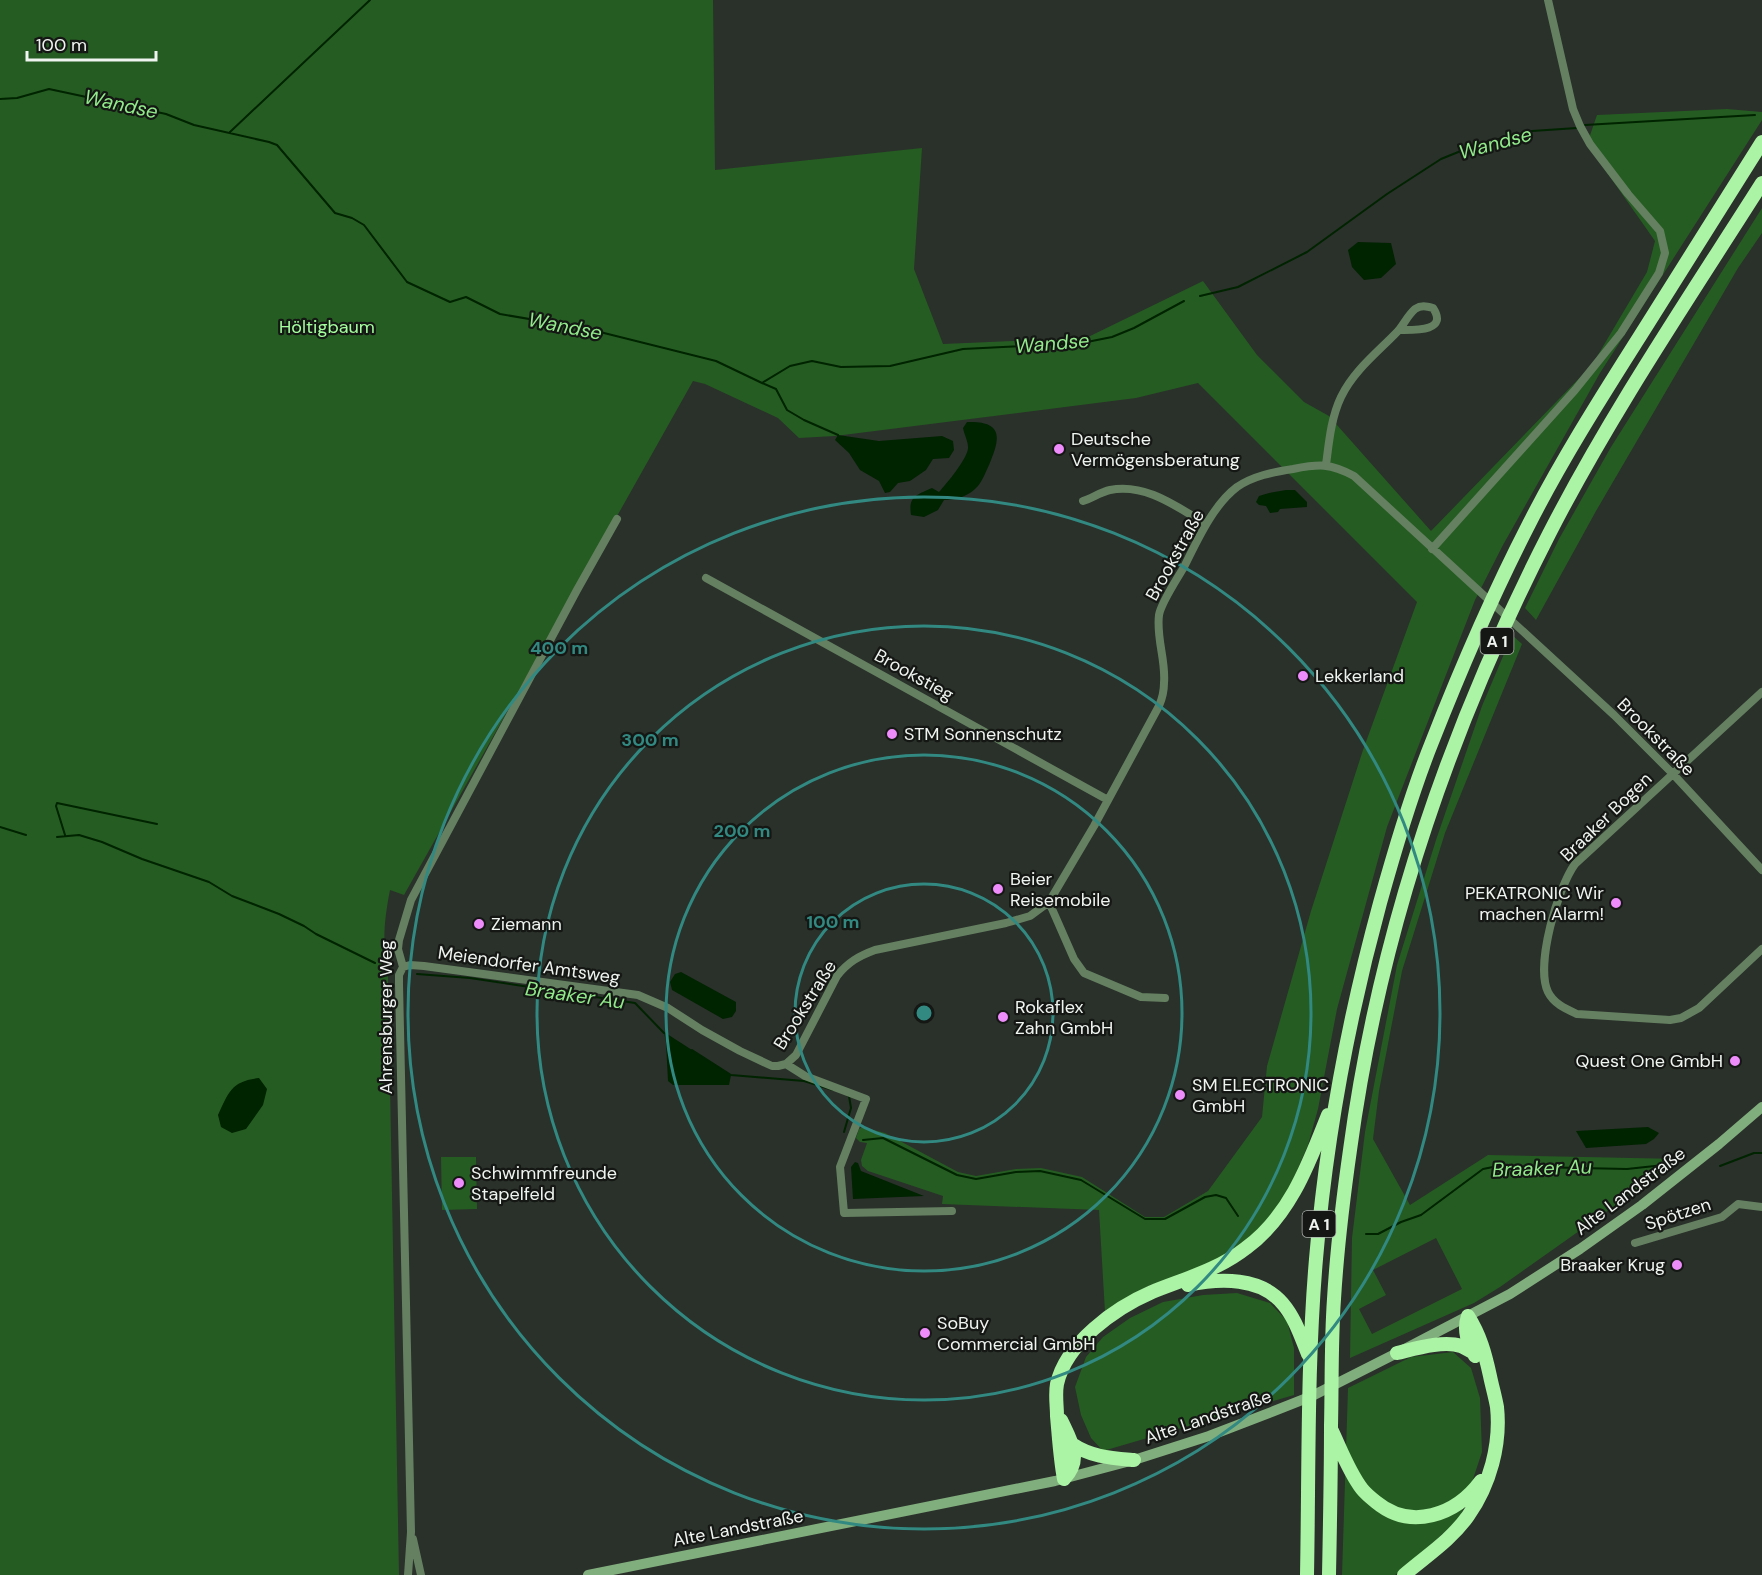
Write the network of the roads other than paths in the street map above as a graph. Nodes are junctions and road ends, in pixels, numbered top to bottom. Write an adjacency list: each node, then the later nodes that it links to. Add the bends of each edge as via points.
1 (1548, 0): 9 (street, via 1580,126 1628,194 1660,231 1665,252 1659,273 1621,333)
2 (1762, 142): 20 (highway, A 1, via 1600,400 1530,523 1482,625 1431,744 1394,852 1364,961)
3 (1762, 183): 32 (highway, A 1, via 1619,409 1550,531 1499,634 1414,859 1366,1051 1348,1160 1337,1260)
4 (1399, 330): 4 (street, via 1433,326 1437,314 1433,308 1420,307); 5 (street, via 1350,381 1340,398 1329,432)
5 (1326, 465): 8 (street, Brookstraße, via 1273,472 1246,482 1234,490); 9 (street, Brookstraße, via 1354,476)
6 (1083, 501): 8 (street, via 1109,490 1137,489)
7 (617, 519): 17 (street, Ahrensburger Weg, via 411,900 399,940)
8 (1206, 524): 13 (street, Brookstraße, via 1160,612 1158,633 1164,684 1160,706)
9 (1432, 549): 12 (street, Brookstraße)
10 (706, 578): 13 (street, Brookstieg)
11 (1762, 692): 12 (street, Braaker Bogen)
12 (1673, 774): 14 (street, Brookstraße); 16 (street, Braaker Bogen, via 1569,872 1544,960 1549,994 1577,1014 1674,1020 1699,1008)
13 (1108, 800): 15 (street, Brookstraße)
14 (1762, 870)
15 (1049, 902): 18 (street, via 1084,973 1141,997); 19 (street, Brookstraße, via 1030,916 1006,924 859,956 837,976 796,1054)
16 (1762, 949)
17 (403, 967): 19 (street, Meiendorfer Amtsweg, via 411,964 638,995 668,1008 751,1057 772,1066); 37 (street, Ahrensburger Weg, via 399,984)
18 (1166, 998)
19 (786, 1064): 23 (street, Meiendorfer Amtsweg, via 805,1076 866,1099 840,1167 844,1213)
20 (1337, 1090): 25 (highway, via 1292,1196 1262,1235 1221,1264); 29 (highway, A 1, via 1318,1235)
21 (1762, 1107): 26 (main road, Alte Landstraße, via 1580,1249)
22 (1762, 1207): 24 (street, Spötzen, via 1738,1204 1722,1217)
23 (952, 1211)
24 (1635, 1244)
25 (1151, 1293): 29 (highway, via 1203,1281 1230,1280 1260,1287 1273,1294 1290,1314); 31 (highway, via 1104,1319 1070,1356 1057,1385)
26 (1468, 1316): 27 (main road, Alte Landstraße); 28 (highway, via 1465,1330); 30 (highway, via 1481,1339)
27 (1397, 1353): 28 (highway, via 1449,1345); 34 (main road, Alte Landstraße, via 1312,1396)
28 (1474, 1353): 30 (highway)
29 (1310, 1358): 41 (highway, A 1)
30 (1490, 1377): 35 (highway, via 1498,1427)
31 (1057, 1410): 33 (highway); 36 (highway)
32 (1331, 1428): 35 (highway, via 1363,1490 1385,1509 1407,1516 1425,1517 1451,1509 1473,1492); 42 (highway, A 1)
33 (1072, 1444): 34 (highway, via 1094,1455); 36 (highway, via 1074,1465)
34 (1134, 1460): 36 (main road, Alte Landstraße)
35 (1490, 1470): 43 (highway, via 1464,1521)
36 (1064, 1479): 40 (main road, Alte Landstraße)
37 (411, 1532): 38 (street, Ahrensburger Weg); 39 (street, Ahrensburger Weg)
38 (421, 1574)
39 (408, 1575)
40 (588, 1575)
41 (1307, 1575)
42 (1329, 1575)
43 (1404, 1575)

